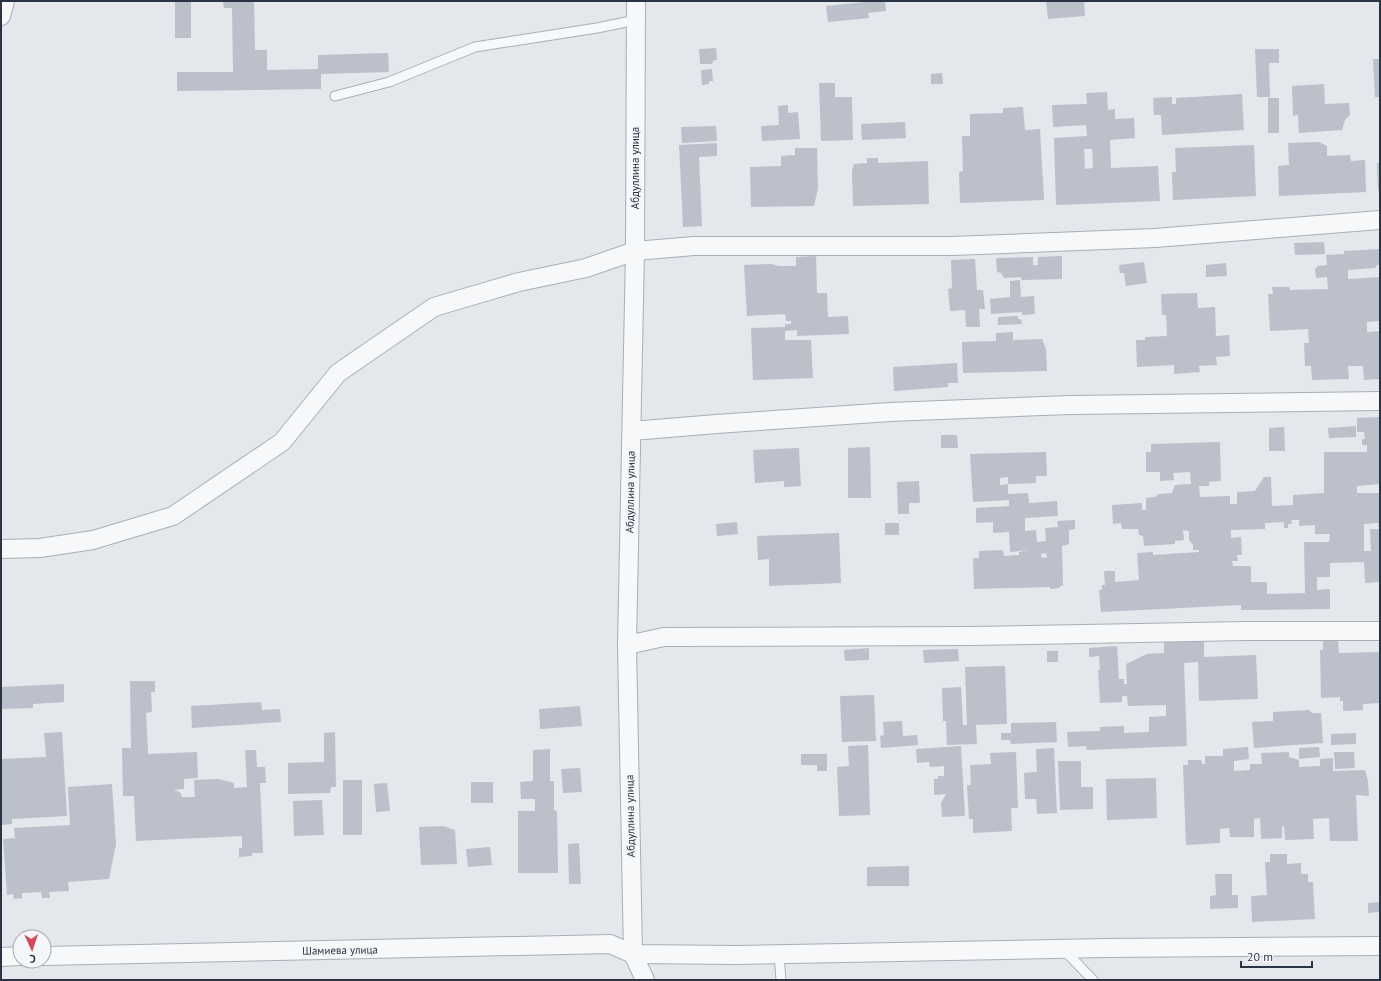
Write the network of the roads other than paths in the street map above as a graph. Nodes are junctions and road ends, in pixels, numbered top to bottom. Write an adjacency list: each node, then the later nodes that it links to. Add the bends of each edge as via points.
1 (5, 1): 3 (street)
2 (636, 1): 4 (street, Абдуллина улица)
3 (1, 16)
4 (636, 20): 5 (lane, via 476,47 389,82); 7 (street, Абдуллина улица)
5 (335, 96)
6 (1380, 220): 7 (street, via 1155,238 952,246 694,246)
7 (635, 251): 9 (street, Абдуллина улица); 10 (street, via 586,268 519,282 434,307 338,372 282,442 173,516 93,540 40,548)
8 (1380, 401): 9 (street, via 1070,405 890,412)
9 (632, 431): 12 (street, Абдуллина улица)
10 (1, 549)
11 (1380, 631): 12 (street, via 664,637)
12 (627, 645): 15 (street, Абдуллина улица)
13 (1380, 946): 14 (street)
14 (1063, 949): 16 (street); 22 (lane)
15 (634, 954): 16 (street); 18 (street, Шамиева улица, via 610,944); 20 (street, Абдуллина улица)
16 (779, 954): 21 (lane)
17 (12, 956): 19 (street)
18 (52, 956)
19 (1, 957)
20 (645, 980)
21 (781, 980)
22 (1093, 980)

